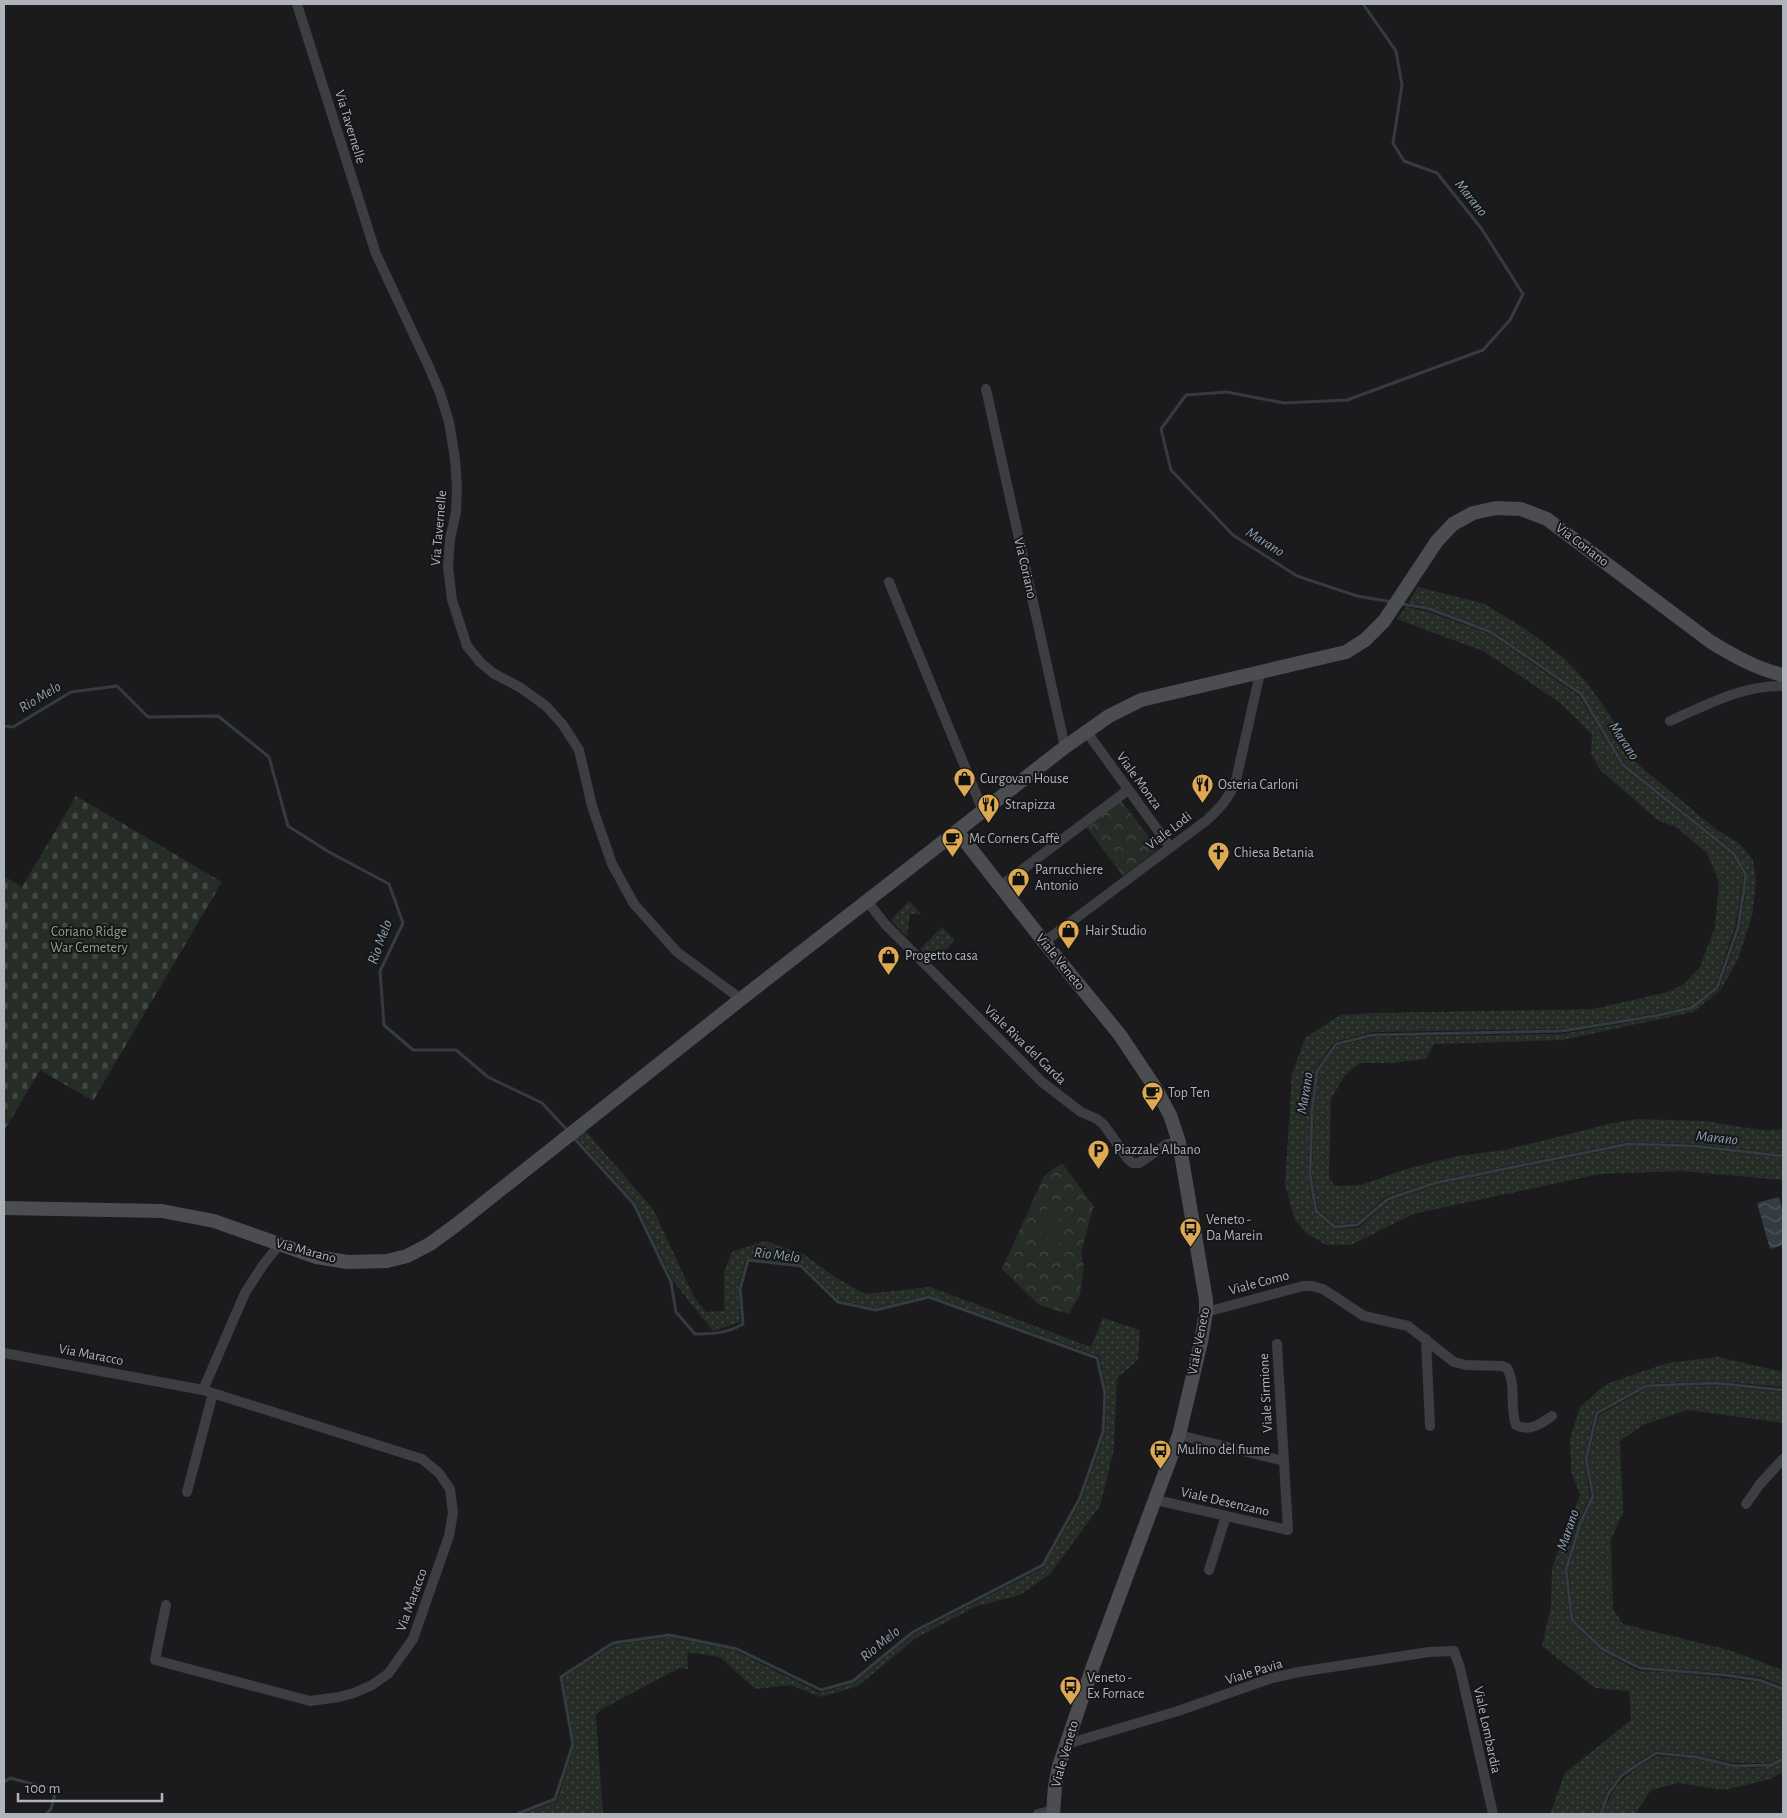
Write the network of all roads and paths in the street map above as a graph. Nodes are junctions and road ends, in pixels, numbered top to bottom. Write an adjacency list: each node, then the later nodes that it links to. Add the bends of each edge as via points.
1 (297, 4): 17 (street, Via Tavernelle, via 376,254 430,367 448,422 457,488 448,567 452,600 467,646 493,673 546,706 563,724 579,750 592,806 612,864 634,904 676,952)
2 (986, 389): 9 (street, Via Coriano)
3 (889, 582): 11 (street)
4 (1260, 673): 5 (main road, Via Coriano, via 1346,652 1365,640 1384,621 1437,541 1453,524 1474,513 1496,508 1522,509 1547,519 1711,642 1738,658); 8 (main road, Via Coriano, via 1141,700); 13 (street, Viale Lodi, via 1232,792 1207,820)
5 (1783, 675)
6 (1783, 686): 7 (street, via 1721,698)
7 (1670, 721)
8 (1086, 731): 9 (main road, Via Coriano); 10 (street, Viale Monza)
9 (1065, 747): 11 (main road, Via Coriano)
10 (1128, 790): 13 (street, Viale Monza); 14 (street)
11 (983, 811): 12 (main road, Via Coriano)
12 (957, 831): 14 (main road, Viale Veneto); 15 (main road, Via Marano)
13 (1170, 847): 16 (street, Viale Lodi)
14 (1000, 887): 16 (main road, Viale Veneto)
15 (867, 901): 17 (main road, Via Marano); 18 (street, Viale Riva del Garda, via 885,924 1042,1082 1080,1112 1104,1125 1133,1163 1167,1144)
16 (1044, 942): 18 (main road, Viale Veneto, via 1120,1035 1156,1088)
17 (741, 999): 20 (main road, Via Marano, via 430,1244 407,1256 387,1261 348,1262 316,1257)
18 (1179, 1142): 21 (main road, Viale Veneto)
19 (4, 1208): 20 (main road, Via Marano, via 162,1211 214,1221)
20 (279, 1245): 25 (street, via 245,1293)
21 (1206, 1312): 22 (street, Viale Como, via 1312,1286 1323,1289 1364,1316 1408,1326); 28 (main road, Viale Veneto)
22 (1426, 1339): 26 (street, Viale Como, via 1454,1362 1507,1368 1513,1386 1512,1415 1516,1425 1532,1427); 27 (street)
23 (1277, 1344): 30 (street, Viale Sirmione)
24 (4, 1353): 25 (street, Via Maracco)
25 (208, 1391): 31 (street); 37 (street, Via Maracco, via 422,1459 450,1489 453,1513 449,1536 413,1639 388,1674 372,1685 339,1697 310,1701 155,1660)
26 (1552, 1416)
27 (1430, 1426)
28 (1179, 1435): 30 (street); 32 (main road, Viale Veneto)
29 (1783, 1458): 33 (street)
30 (1284, 1461): 35 (street, Viale Sirmione)
31 (187, 1492)
32 (1156, 1500): 34 (street, Viale Desenzano); 39 (main road, Viale Veneto)
33 (1746, 1504)
34 (1226, 1516): 35 (street, Viale Desenzano); 36 (street)
35 (1288, 1530)
36 (1209, 1570)
37 (166, 1605)
38 (1454, 1651): 39 (street, Viale Pavia, via 1429,1652 1272,1678 1178,1711); 42 (street, Viale Lombardia)
39 (1067, 1744): 40 (main road, Viale Veneto, via 1059,1766)
40 (1053, 1812): 41 (street)
41 (1038, 1814)
42 (1493, 1814)

